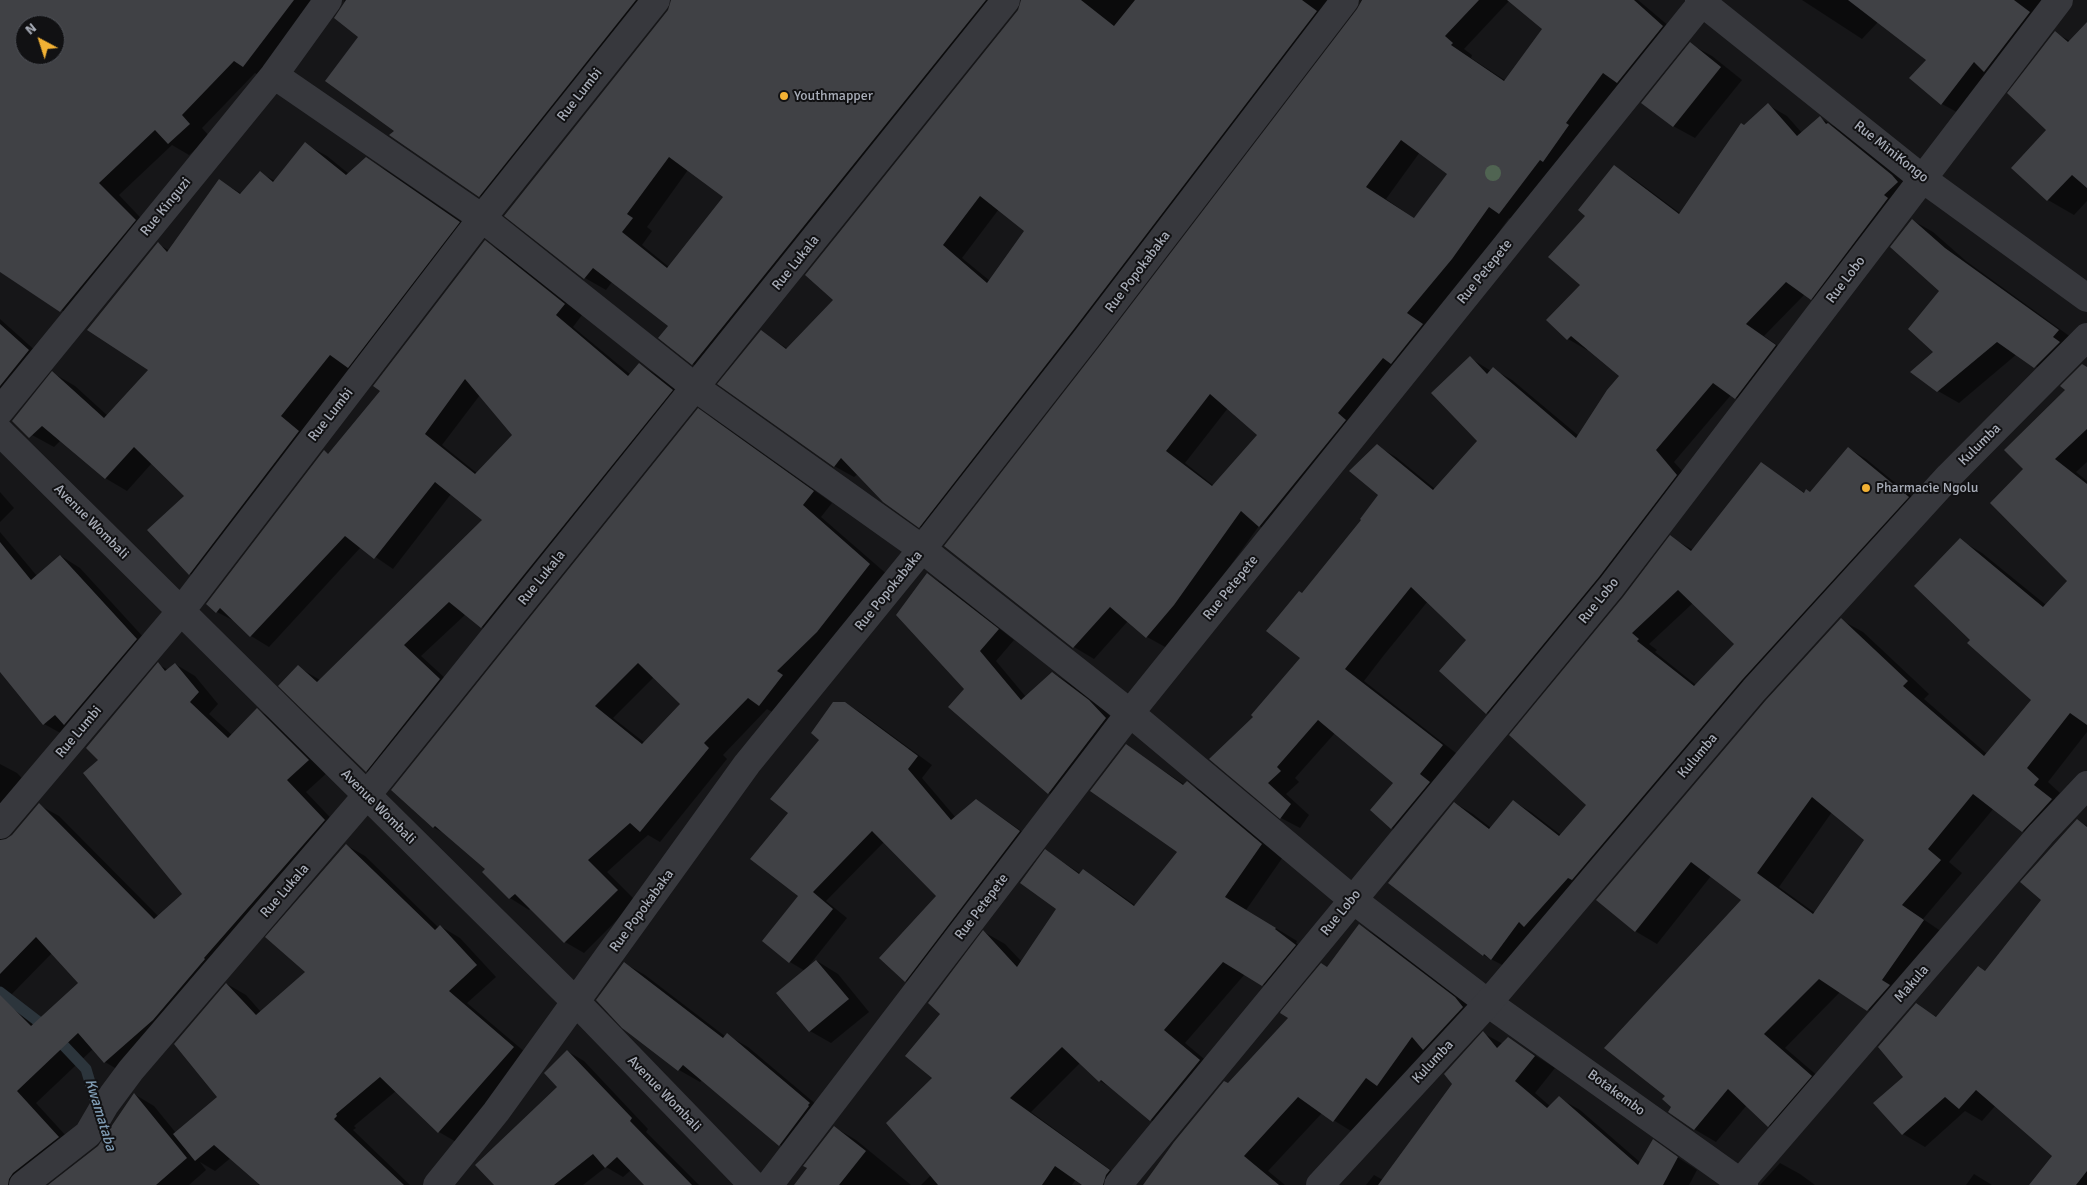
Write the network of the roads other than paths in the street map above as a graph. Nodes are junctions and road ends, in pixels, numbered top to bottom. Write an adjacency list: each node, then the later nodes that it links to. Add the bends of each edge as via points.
1 (328, 0): 7 (street, Rue Kinguzi)
2 (656, 0): 9 (street, Rue Lumbi)
3 (1006, 0): 12 (street, Rue Lukala)
4 (1346, 0): 15 (street, Rue Popokabaka)
5 (2059, 0): 8 (street, Rue Lobo)
6 (1702, 1): 8 (street, Rue MiniKongo); 17 (street, Rue Petepete)
7 (274, 75): 9 (street, Botakembo); 13 (street, Rue Kinguzi)
8 (1924, 179): 10 (street, Rue MiniKongo); 21 (street, Rue Lobo, via 1611,587)
9 (482, 218): 12 (street, Botakembo); 16 (street, Rue Lumbi)
10 (2087, 298)
11 (2087, 337): 23 (street, Kulumba, via 1949,476 1754,690)
12 (696, 388): 15 (street, Botakembo); 19 (street, Rue Lukala)
13 (0, 411)
14 (0, 432): 16 (street, Avenue Wombali)
15 (922, 549): 17 (street, Botakembo); 22 (street, Rue Popokabaka, via 747,764)
16 (180, 611): 19 (street, Avenue Wombali); 20 (street, Rue Lumbi)
17 (1130, 713): 21 (street, Botakembo); 28 (street, Rue Petepete)
18 (2087, 785): 24 (street, Makula, via 2041,834)
19 (366, 795): 22 (street, Avenue Wombali); 25 (street, Rue Lukala, via 131,1070 88,1134)
20 (0, 825)
21 (1352, 899): 23 (street, Botakembo); 29 (street, Rue Lobo)
22 (576, 1002): 26 (street, Rue Popokabaka, via 496,1112); 27 (street, Avenue Wombali)
23 (1488, 1003): 24 (street, Botakembo); 30 (street, Kulumba)
24 (1741, 1184)
25 (23, 1185)
26 (437, 1185)
27 (752, 1185)
28 (769, 1185)
29 (1118, 1185)
30 (1320, 1185)

